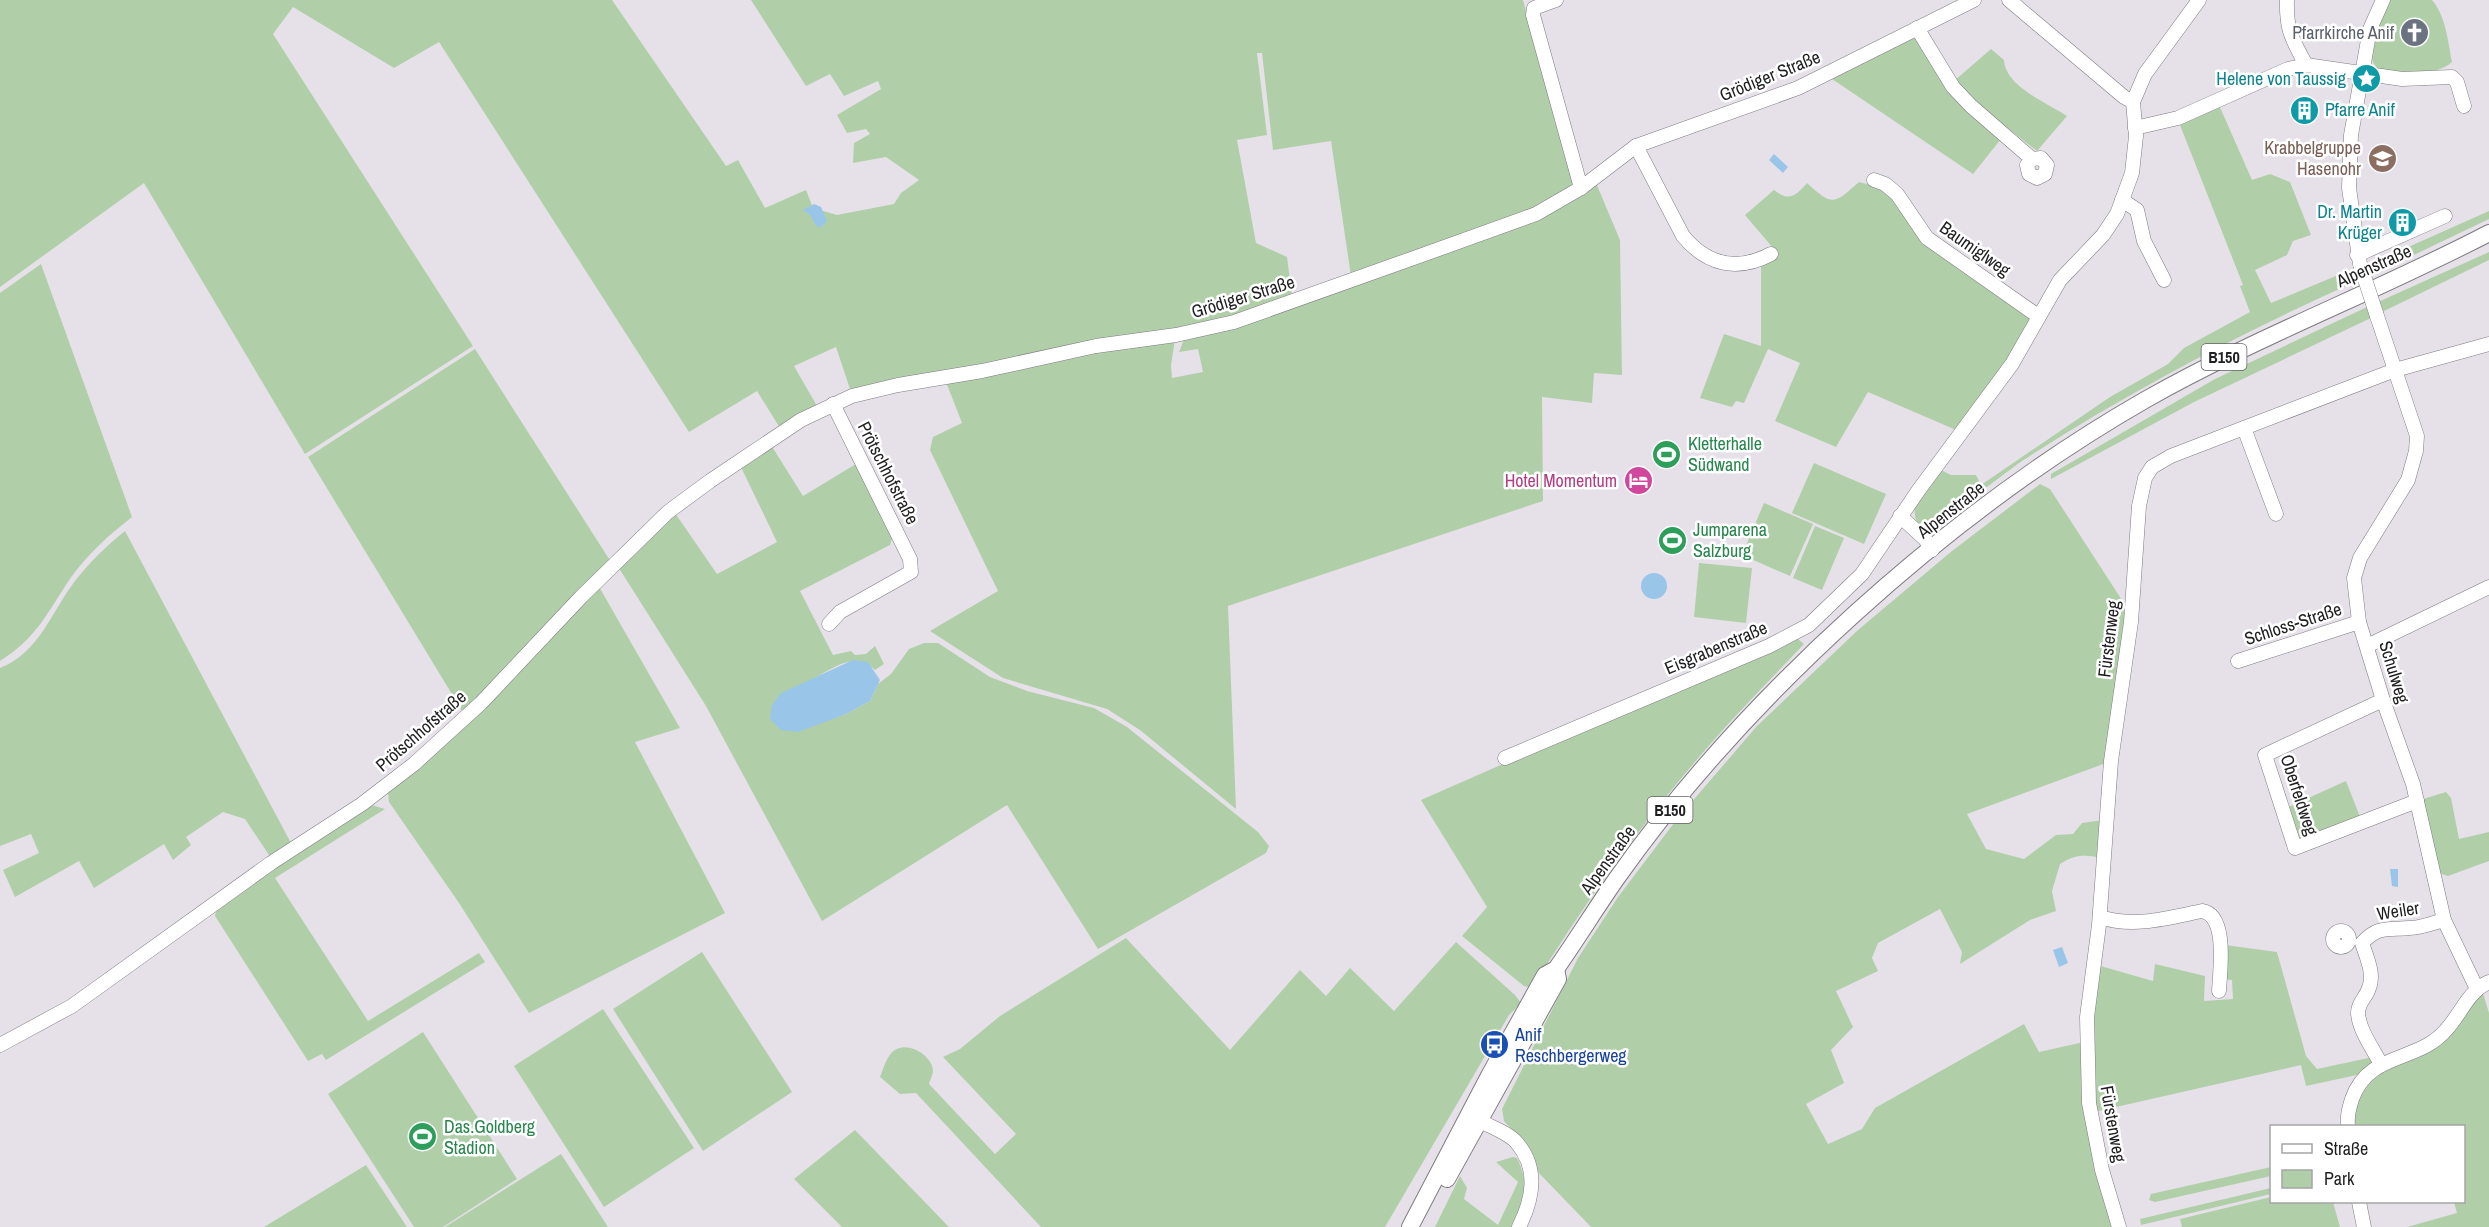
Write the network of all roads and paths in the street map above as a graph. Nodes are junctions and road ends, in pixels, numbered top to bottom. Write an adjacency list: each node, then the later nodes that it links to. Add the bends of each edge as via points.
1 (1556, 0): 16 (street, via 1534,8 1533,15)
2 (1974, 0): 7 (street, Grödiger Straße)
3 (2009, 0): 10 (street)
4 (2199, 0): 10 (street, Eisgrabenstraße, via 2145,74)
5 (2287, 0): 8 (street, via 2290,37)
6 (2383, 0): 9 (street, Schulweg, via 2370,30)
7 (1917, 28): 13 (street, Grödiger Straße, via 1798,88); 14 (street, via 1953,87)
8 (2306, 65): 9 (street); 12 (street, via 2288,69 2178,118)
9 (2363, 74): 11 (street, via 2402,79 2452,77); 21 (street, Schulweg, via 2351,135 2349,188)
10 (2133, 102): 12 (street, Eisgrabenstraße)
11 (2464, 106)
12 (2135, 128): 17 (street, Eisgrabenstraße, via 2132,173)
13 (1636, 146): 16 (street, Grödiger Straße); 20 (street, via 1683,236 1694,249 1712,260 1732,265)
14 (2032, 159)
15 (1874, 180): 23 (street, Baumiglweg, via 1897,194 1927,238)
16 (1581, 188): 26 (street, Grödiger Straße, via 1536,214 1234,321)
17 (2122, 200): 22 (street, via 2137,210 2144,241); 23 (street, Eisgrabenstraße, via 2103,235 2060,280)
18 (2445, 216): 21 (street)
19 (2489, 233): 31 (main road, Alpenstraße / B150, via 2263,338 2144,401 2033,470)
20 (1771, 254)
21 (2359, 260): 25 (street, Schulweg, bridge)
22 (2164, 280)
23 (2038, 316): 30 (street, Eisgrabenstraße, via 2012,364)
24 (2489, 344): 25 (street, Fürstenweg)
25 (2395, 370): 28 (street, Fürstenweg); 33 (street, Schulweg, via 2417,436 2416,451 2408,480 2357,568 2354,578)
26 (898, 385): 27 (street, Prötschhofstraße)
27 (833, 404): 34 (street, Prötschhofstraße, via 910,559 911,572 840,612); 45 (street, Prötschhofstraße, via 770,440 668,512 481,703 379,791 72,1006)
28 (2244, 428): 29 (street); 40 (street, Fürstenweg, via 2159,461 2145,478 2139,506 2131,622 2111,761)
29 (2276, 514)
30 (1900, 516): 31 (street); 38 (street, Eisgrabenstraße, via 1863,574 1809,625 1725,666)
31 (1932, 550): 42 (main road, Alpenstraße / B150, via 1871,600 1749,718 1618,877)
32 (2489, 587): 35 (street)
33 (2359, 621): 35 (street, Schulweg); 36 (street, Schloss-Straße)
34 (829, 624)
35 (2367, 646): 37 (street, Schulweg)
36 (2238, 661)
37 (2383, 700): 39 (street, Schulweg); 39 (street, Oberfeldweg, via 2265,755 2295,848)
38 (1505, 758)
39 (2417, 801): 41 (street, Schulweg)
40 (2100, 917): 44 (street, via 2116,922 2146,922 2202,911 2210,913 2216,920 2221,946); 53 (street, Fürstenweg, via 2087,1017 2086,1064 2095,1138)
41 (2444, 920): 43 (street, Schulweg); 46 (street, Weiler, via 2412,928 2391,927 2355,942 2371,980 2358,1012)
42 (1556, 969): 47 (main road, Alpenstraße / B150, via 1557,979); 50 (main road, Alpenstraße / B150, via 1545,975)
43 (2483, 985): 46 (street, Schulweg, via 2434,1041)
44 (2219, 991)
45 (0, 1045)
46 (2381, 1064): 48 (street, Schulweg, via 2356,1088)
47 (1480, 1121): 51 (main road, Alpenstraße / B150); 52 (street, via 1516,1142 1527,1161 1533,1182 1529,1207)
48 (2348, 1125)
49 (2359, 1203): 54 (street)
50 (1410, 1227)
51 (1422, 1227)
52 (1520, 1227)
53 (2119, 1227)
54 (2364, 1227)

